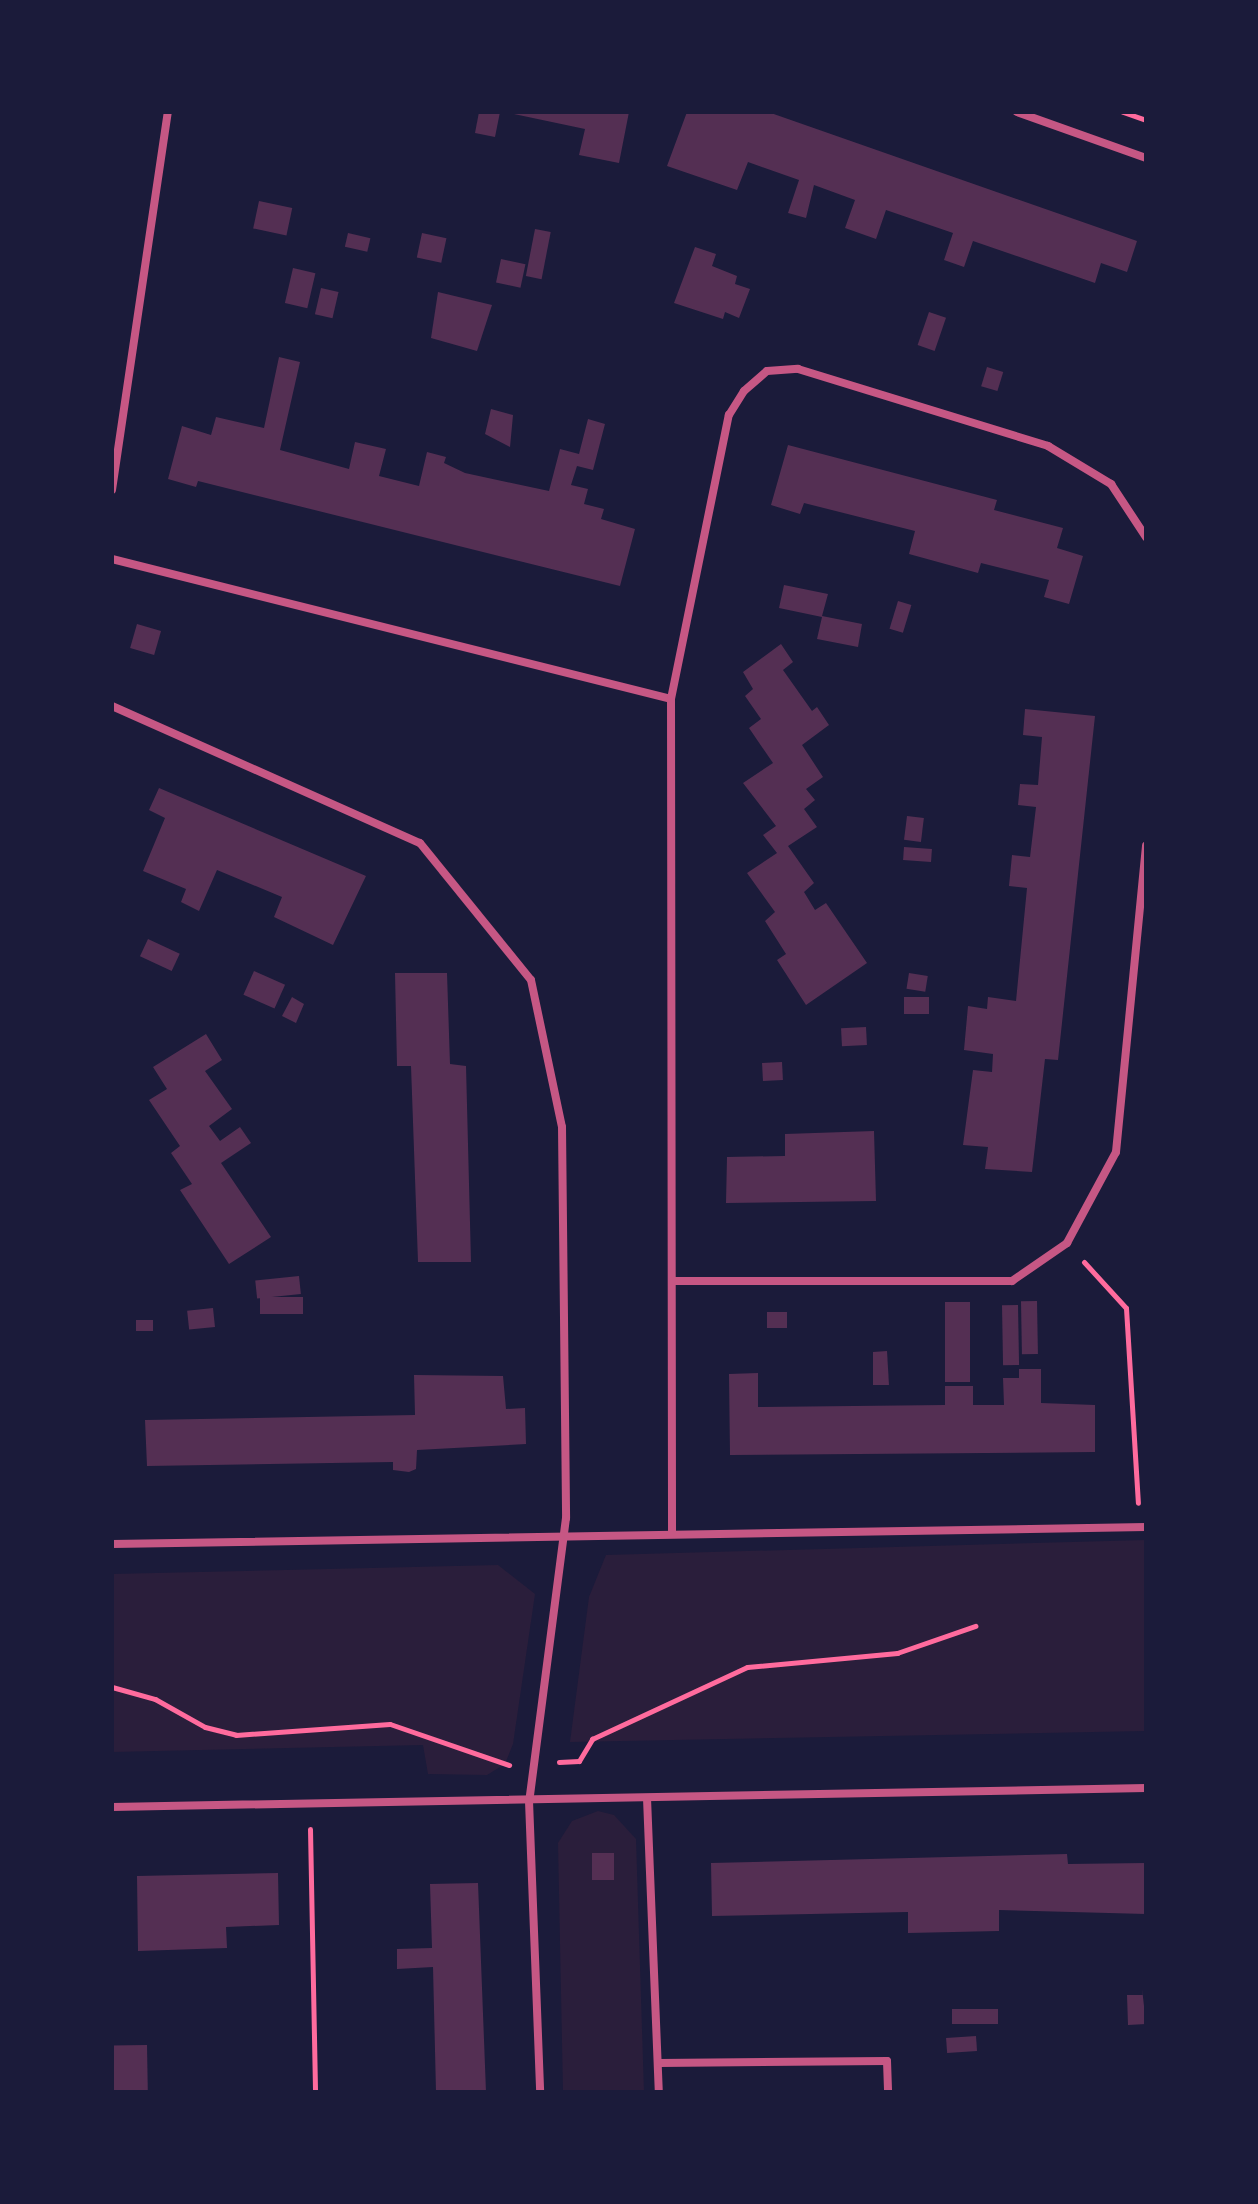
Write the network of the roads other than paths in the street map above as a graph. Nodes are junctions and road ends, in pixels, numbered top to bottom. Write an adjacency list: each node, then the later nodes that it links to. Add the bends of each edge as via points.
1 (168, 112): 4 (street)
2 (1017, 112): 3 (street)
3 (1146, 158)
4 (112, 490)
5 (1146, 537): 7 (street, via 1111,484 1048,446 798,369 767,371 744,391 729,415)
6 (112, 559): 7 (street)
7 (671, 699): 10 (street)
8 (112, 706): 13 (street, via 420,843 531,980 562,1127)
9 (1146, 845): 10 (street, via 1116,1152 1067,1243 1012,1281)
10 (673, 1281): 12 (street)
11 (1143, 1527): 12 (street)
12 (672, 1532): 13 (street)
13 (566, 1538): 14 (street); 17 (street)
14 (112, 1544)
15 (1146, 1788): 16 (street)
16 (647, 1798): 17 (street); 19 (street)
17 (529, 1801): 18 (street); 20 (street)
18 (112, 1807)
19 (659, 2063): 21 (street); 22 (street, via 887,2061)
20 (540, 2092)
21 (659, 2092)
22 (888, 2092)

